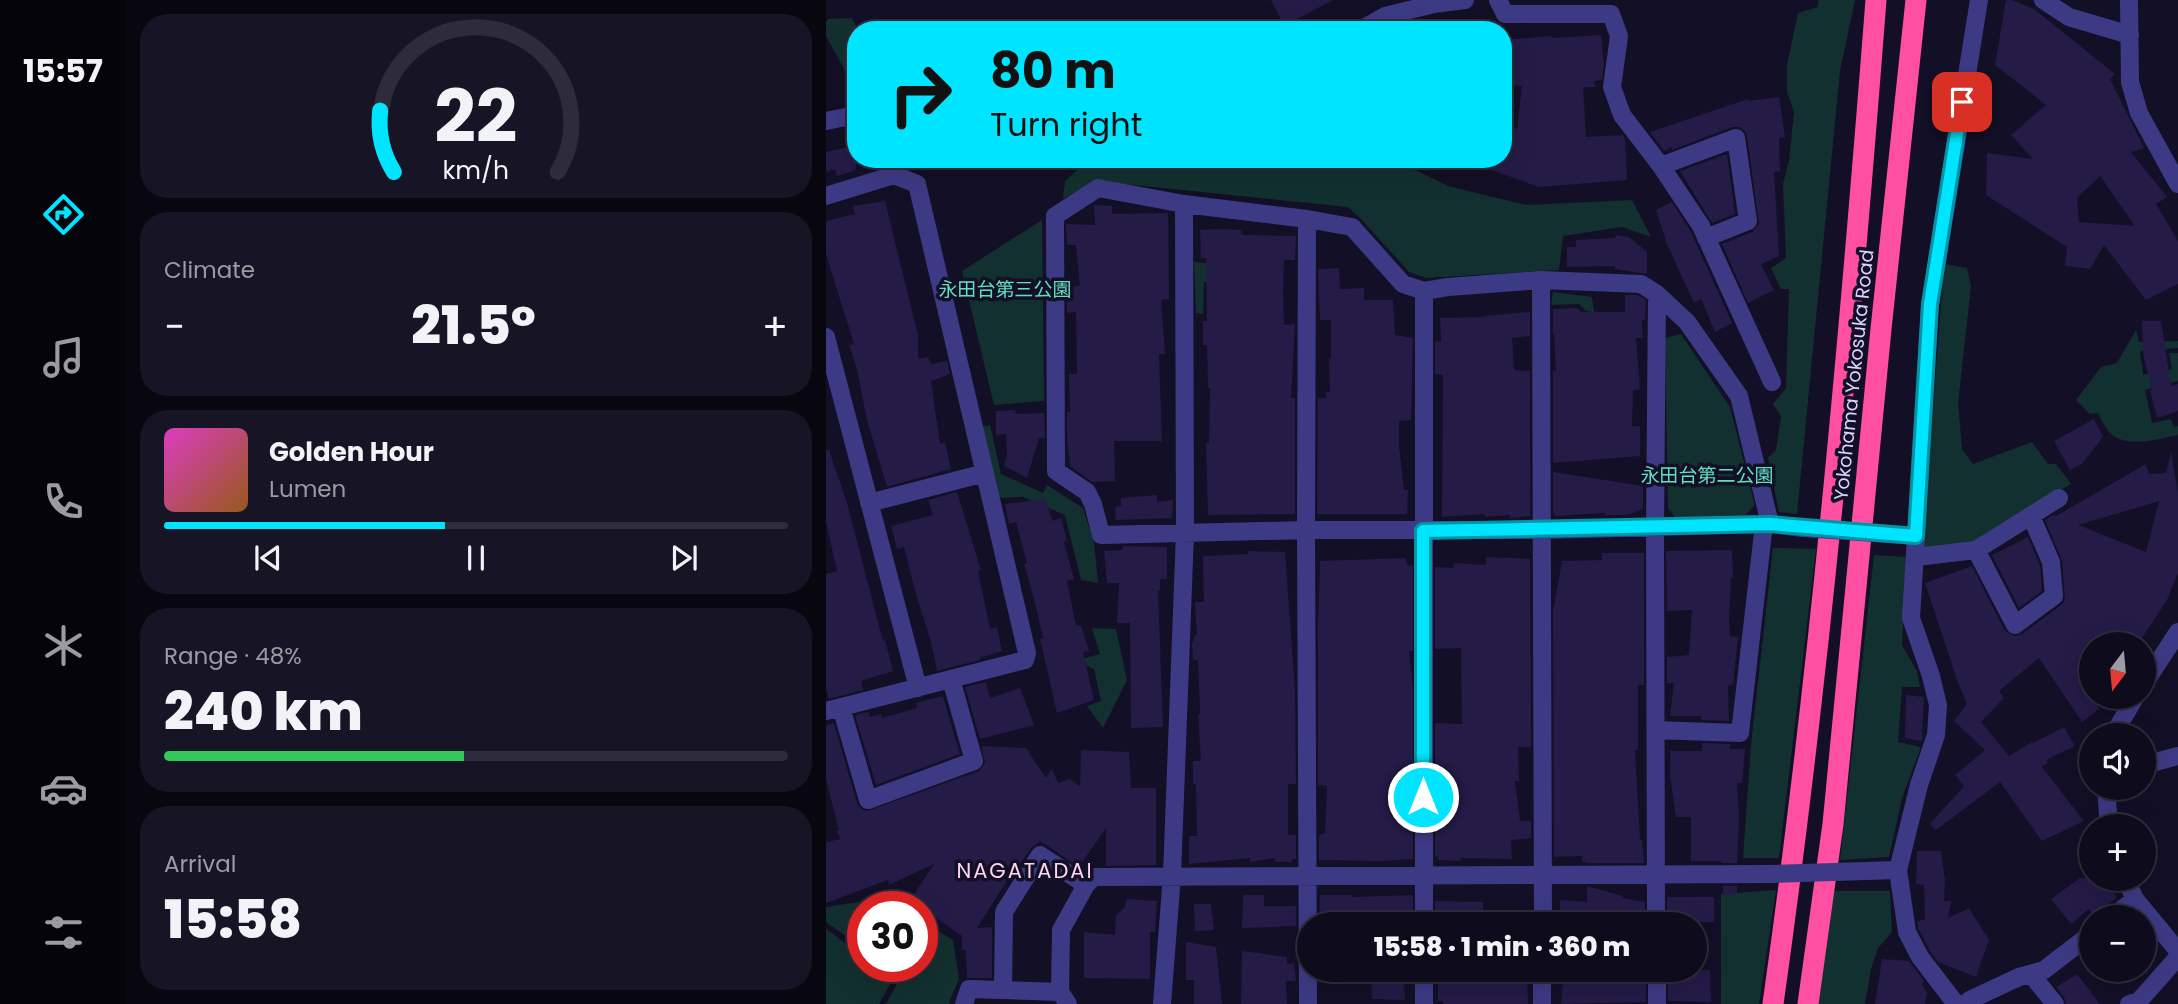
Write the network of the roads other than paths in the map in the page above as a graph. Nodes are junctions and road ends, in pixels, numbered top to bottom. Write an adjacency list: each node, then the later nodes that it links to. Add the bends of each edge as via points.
1 (1465, 0): 8 (street)
2 (1498, 0): 13 (street, via 1505,14 1612,14 1619,36 1612,87 1622,115)
3 (1876, 0): 74 (highway, Yokohama Yokosuka Road, via 1852,311 1798,829)
4 (1916, 0): 75 (highway, Yokohama Yokosuka Road, via 1833,824)
5 (1979, 0): 35 (street, via 1930,304)
6 (2043, 0): 10 (street, via 2069,17)
7 (2129, 0): 10 (street)
8 (1432, 2): 9 (street)
9 (1376, 21)
10 (2130, 35): 14 (street, via 2130,82 2139,113)
11 (847, 117): 12 (street)
12 (826, 121)
13 (1661, 166): 18 (street); 18 (street, via 1736,138 1748,221)
14 (2178, 184)
15 (826, 196): 25 (street, via 894,175 917,184)
16 (1184, 204): 17 (street); 34 (street); 34 (street, via 1098,188 1055,216 1056,471 1087,492 1101,535)
17 (1307, 219): 20 (street, via 1353,227 1403,284); 31 (street)
18 (1706, 238): 24 (street)
19 (1541, 280): 20 (street); 21 (street, via 1641,284); 32 (street)
20 (1424, 291): 33 (street)
21 (1657, 294): 29 (street, via 1687,322 1739,396); 30 (street)
22 (826, 337): 23 (street)
23 (829, 361): 27 (street)
24 (1772, 382)
25 (985, 473): 27 (street); 40 (street, via 1027,653 1025,660)
26 (2059, 498): 28 (street)
27 (869, 503): 41 (street)
28 (2031, 516): 36 (street); 36 (street, via 2051,562 2054,596 2015,625)
29 (1767, 524): 30 (street); 35 (street, bridge); 43 (street, via 1740,733)
30 (1655, 527): 32 (street); 43 (street)
31 (1306, 530): 33 (street); 34 (street); 50 (street)
32 (1543, 530): 33 (street); 47 (street)
33 (1423, 531): 51 (street)
34 (1185, 533): 49 (street)
35 (1916, 536): 37 (street)
36 (1976, 550): 37 (street)
37 (1916, 557): 46 (street, via 1911,618 1931,676 1937,725)
38 (2178, 632): 39 (street)
39 (2156, 666)
40 (951, 679): 41 (street); 42 (street, via 974,761 868,800)
41 (918, 688): 42 (street)
42 (834, 709)
43 (1656, 730): 48 (street)
44 (2178, 757): 45 (street)
45 (2156, 762)
46 (1898, 870): 48 (street, bridge); 76 (street, via 1907,932)
47 (1543, 874): 48 (street); 51 (street); 57 (street)
48 (1656, 874): 58 (street)
49 (1172, 876): 50 (street); 52 (street, via 1094,877); 69 (street)
50 (1308, 876): 51 (street); 70 (street)
51 (1423, 876): 56 (street)
52 (1086, 885): 66 (street, via 1040,855 1004,912); 67 (street, via 1062,930)
53 (2131, 891): 54 (street)
54 (2135, 899): 55 (street); 60 (street)
55 (2127, 905)
56 (1423, 912)
57 (1543, 912)
58 (1656, 912)
59 (2079, 943): 62 (street, via 2045,970)
60 (2178, 951)
61 (2178, 957): 79 (street, via 2140,1001)
62 (2031, 974): 77 (street); 78 (street)
63 (1424, 982): 71 (street)
64 (1542, 982): 72 (street)
65 (1657, 982): 73 (street)
66 (1003, 990): 67 (street); 68 (street, via 969,989)
67 (1064, 998)
68 (964, 1004)
69 (1162, 1004)
70 (1308, 1004)
71 (1424, 1004)
72 (1542, 1004)
73 (1657, 1004)
74 (1773, 1004)
75 (1808, 1004)
76 (1956, 1004)
77 (1965, 1004)
78 (2055, 1004)
79 (2129, 1004)

